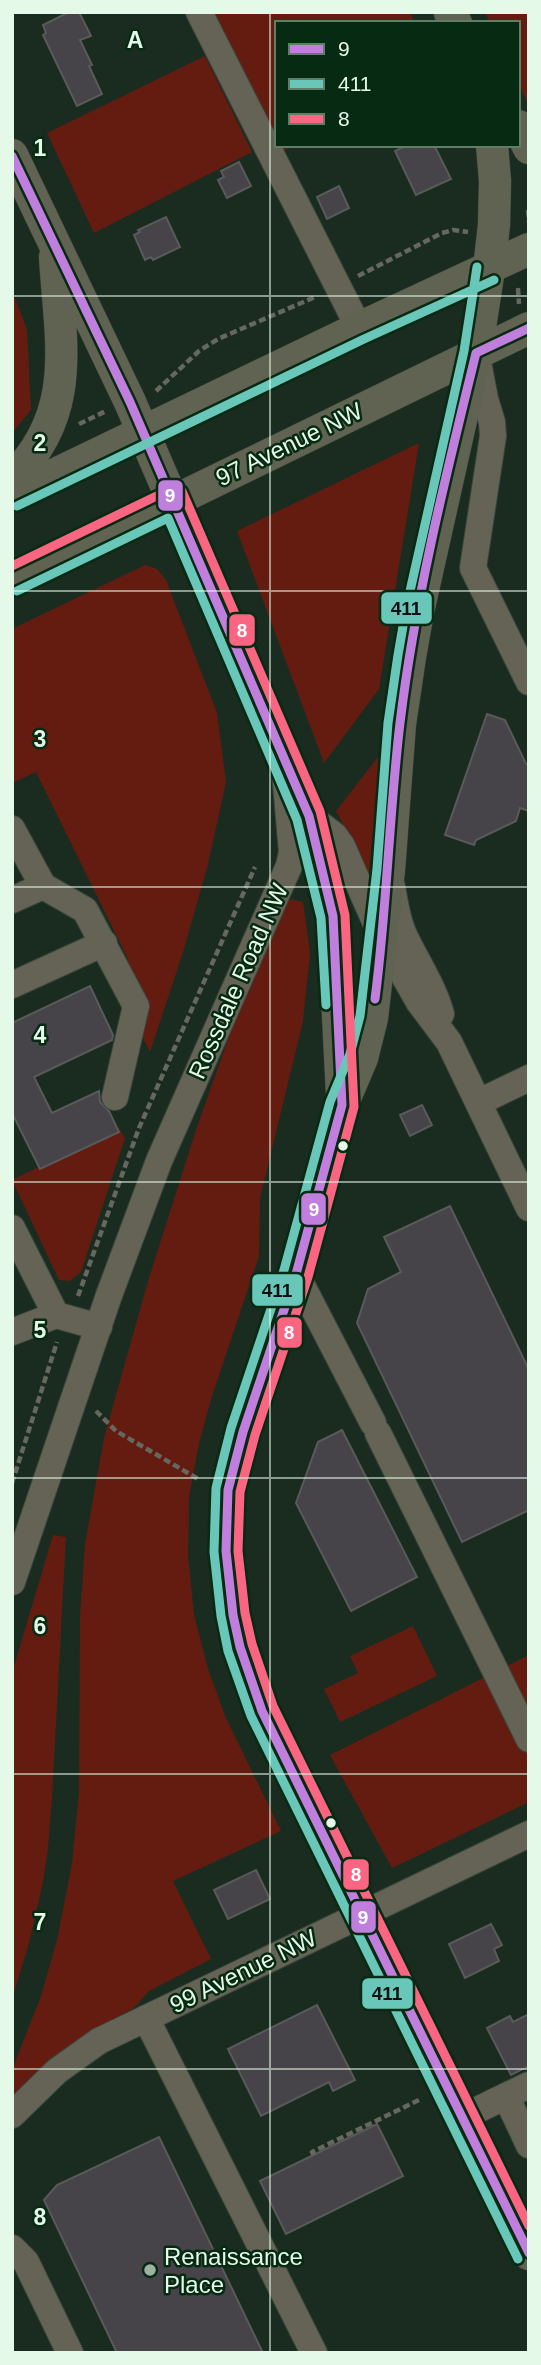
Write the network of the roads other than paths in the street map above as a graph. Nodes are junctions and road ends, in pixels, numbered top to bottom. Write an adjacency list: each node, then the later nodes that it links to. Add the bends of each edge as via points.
1 (199, 12): 10 (street)
2 (520, 130): 4 (main road)
3 (492, 147): 8 (main road, via 494,225)
4 (529, 148)
5 (12, 155): 6 (main road, Rossdale Road NW)
6 (54, 242): 12 (main road, Rossdale Road NW); 13 (main road, via 60,389 39,447)
7 (529, 249): 8 (main road)
8 (489, 269): 10 (main road); 11 (main road)
9 (524, 319): 11 (main road, 97 Avenue NW)
10 (359, 328): 12 (main road)
11 (476, 353): 15 (main road, 97 Avenue NW); 17 (street, via 493,436 473,568); 21 (main road, via 410,657)
12 (142, 432): 14 (main road); 15 (main road, Rossdale Road NW)
13 (12, 478)
14 (12, 495)
15 (174, 501): 16 (main road, 97 Avenue NW); 18 (main road, Rossdale Road NW)
16 (12, 580)
17 (529, 682)
18 (284, 760): 19 (main road); 36 (street, Rossdale Road NW, via 292,852 289,866 178,1115)
19 (309, 816): 24 (street, via 342,846); 31 (main road, via 333,916)
20 (12, 829): 22 (street)
21 (389, 870): 24 (main road); 27 (street, via 397,916 435,994)
22 (43, 886): 23 (street); 25 (street, via 85,909)
23 (12, 900)
24 (381, 935): 27 (street, via 419,1002); 31 (main road, via 372,1018 362,1058)
25 (104, 943): 26 (street); 29 (street, via 136,1006)
26 (12, 985)
27 (449, 1042): 30 (street)
28 (529, 1078): 30 (street)
29 (115, 1097)
30 (479, 1102): 32 (street)
31 (342, 1105): 34 (main road)
32 (529, 1208)
33 (12, 1228): 35 (street)
34 (296, 1274): 39 (street); 41 (main road, via 228,1490 228,1581 240,1647 262,1711)
35 (56, 1315): 36 (street); 37 (street)
36 (99, 1327): 38 (street, Rossdale Road NW)
37 (12, 1332)
38 (12, 1582)
39 (529, 1739)
40 (529, 1834): 41 (street, 99 Avenue NW)
41 (363, 1913): 42 (street, 99 Avenue NW); 45 (main road)
42 (146, 2018): 44 (street, 99 Avenue NW, via 78,2055); 50 (street)
43 (517, 2091): 45 (street); 46 (street)
44 (12, 2115)
45 (463, 2117): 47 (main road)
46 (529, 2145)
47 (525, 2237)
48 (12, 2248): 49 (street, via 26,2262)
49 (70, 2353)
50 (314, 2353)

